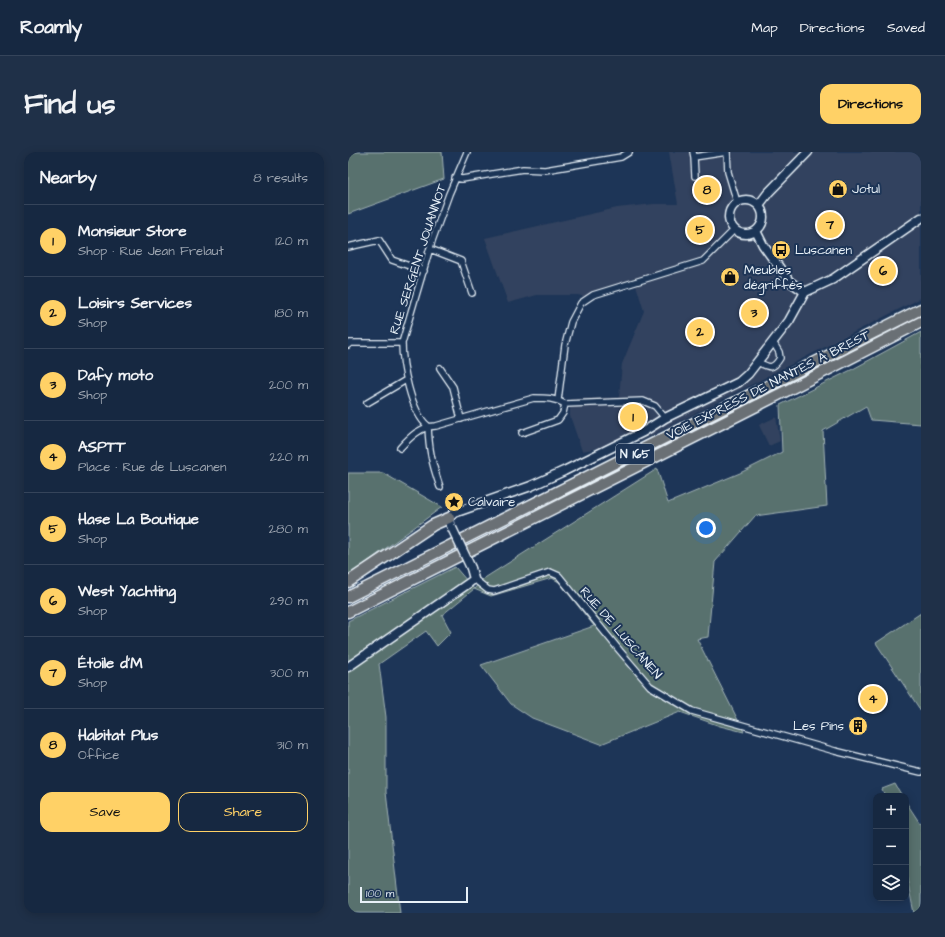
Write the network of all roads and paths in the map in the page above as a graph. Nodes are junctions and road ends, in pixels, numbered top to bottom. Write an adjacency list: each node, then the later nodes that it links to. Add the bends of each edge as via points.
1 (468, 152): 7 (street, RUE SERGENT JOUANNOT)
2 (629, 152): 7 (street, via 621,157 545,170 522,169)
3 (726, 152): 5 (street); 8 (street, via 728,172)
4 (808, 152): 9 (street)
5 (693, 154): 6 (street)
6 (696, 176)
7 (455, 178): 14 (street, RUE SERGENT JOUANNOT)
8 (737, 202): 9 (street, via 748,199); 11 (street, via 728,215)
9 (759, 205): 12 (street, via 764,216)
10 (921, 218): 16 (street, via 833,279)
11 (734, 230): 12 (street, via 744,234); 26 (street, via 703,261 593,295 581,303 571,322 565,345)
12 (756, 231): 16 (street, via 763,245 789,280)
13 (348, 247): 15 (street, via 379,240 392,260)
14 (430, 249): 15 (street, RUE SERGENT JOUANNOT); 17 (street, via 461,261)
15 (424, 271): 21 (street, RUE SERGENT JOUANNOT)
16 (805, 292): 20 (street, via 789,321)
17 (472, 293)
18 (921, 309): 38 (highway, VOIE EXPRESS DE NANTES À BREST / N 165)
19 (921, 322): 39 (highway, VOIE EXPRESS DE NANTES À BREST / N 165)
20 (773, 342): 23 (street); 23 (street, via 779,352 778,362 772,367 767,367)
21 (402, 343): 22 (street); 25 (street, RUE SERGENT JOUANNOT)
22 (348, 345)
23 (758, 362): 29 (street, via 738,382)
24 (440, 368): 30 (street, via 453,387)
25 (406, 380): 27 (street); 31 (street, RUE SERGENT JOUANNOT, via 419,415)
26 (558, 400): 28 (street); 30 (street, via 534,398)
27 (367, 403)
28 (566, 404): 29 (street, via 643,401 655,406); 32 (street, via 558,420)
29 (665, 418): 35 (street, via 642,432 531,486 454,513)
30 (461, 419): 31 (street)
31 (428, 426): 33 (street, via 409,438); 34 (street, via 432,464)
32 (522, 433)
33 (400, 448)
34 (440, 487)
35 (450, 523): 36 (street, bridge); 37 (highway, via 433,525)
36 (474, 579): 40 (street); 41 (street, RUE DE LUSCANEN, via 488,590 494,591 550,572 559,576 650,686 692,711)
37 (348, 582)
38 (348, 597)
39 (348, 612)
40 (348, 667)
41 (921, 772)

